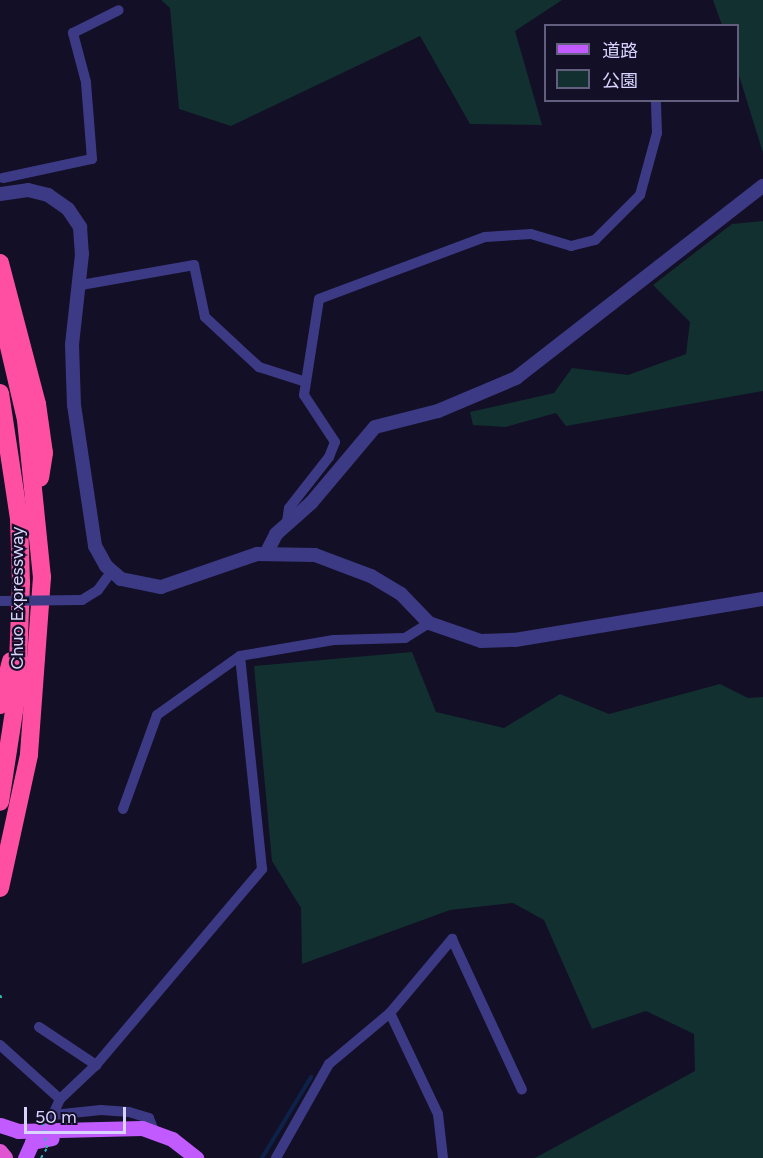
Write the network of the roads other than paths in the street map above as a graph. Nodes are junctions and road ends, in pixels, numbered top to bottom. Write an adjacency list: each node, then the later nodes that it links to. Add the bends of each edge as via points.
1 (118, 10): 3 (street, via 73,33 86,82 92,159)
2 (656, 102): 8 (street, via 657,133 640,195 595,240 571,246 531,234 485,237 319,299)
3 (2, 183): 6 (street, via 38,191 68,209 82,238)
4 (763, 186): 11 (street, via 516,378 438,411 375,427 311,503)
5 (0, 263): 10 (highway, via 37,404 44,453)
6 (81, 285): 8 (street, via 194,265 205,317 259,367); 13 (street, via 72,345 74,405 91,532 99,556)
7 (0, 308): 10 (highway, Chuo Expressway, via 26,420)
8 (303, 381): 11 (street, via 304,395 334,442 329,457 289,508)
9 (0, 393): 17 (highway, Chuo Expressway, via 18,519)
10 (37, 494): 22 (highway, Chuo Expressway, via 42,578 36,700 21,808)
11 (287, 522): 12 (street)
12 (267, 552): 13 (street, via 161,587 132,584); 16 (street, via 315,555 371,576 401,594)
13 (112, 571): 15 (street, bridge, via 98,590 82,600)
14 (763, 599): 16 (street, via 515,640 481,641)
15 (0, 601)
16 (429, 623): 18 (street, via 405,638 334,640)
17 (20, 631): 19 (highway); 20 (highway, Chuo Expressway, via 10,754)
18 (240, 656): 21 (street, via 157,716); 26 (street, via 262,869)
19 (0, 705)
20 (0, 802)
21 (123, 809)
22 (0, 888)
23 (390, 1013): 27 (street, via 452,939); 36 (street, via 329,1064); 37 (street, via 438,1114)
24 (39, 1027): 26 (street)
25 (0, 1045): 28 (street)
26 (96, 1065): 28 (street)
27 (522, 1090)
28 (60, 1099): 31 (street, via 53,1114 129,1112 149,1118)
29 (0, 1125): 30 (main road, via 18,1131)
30 (74, 1130): 31 (main road, via 130,1127); 34 (main road, via 32,1142)
31 (154, 1131): 35 (main road)
32 (0, 1152): 33 (highway)
33 (5, 1158)
34 (25, 1158)
35 (196, 1158)
36 (276, 1158)
37 (442, 1158)

